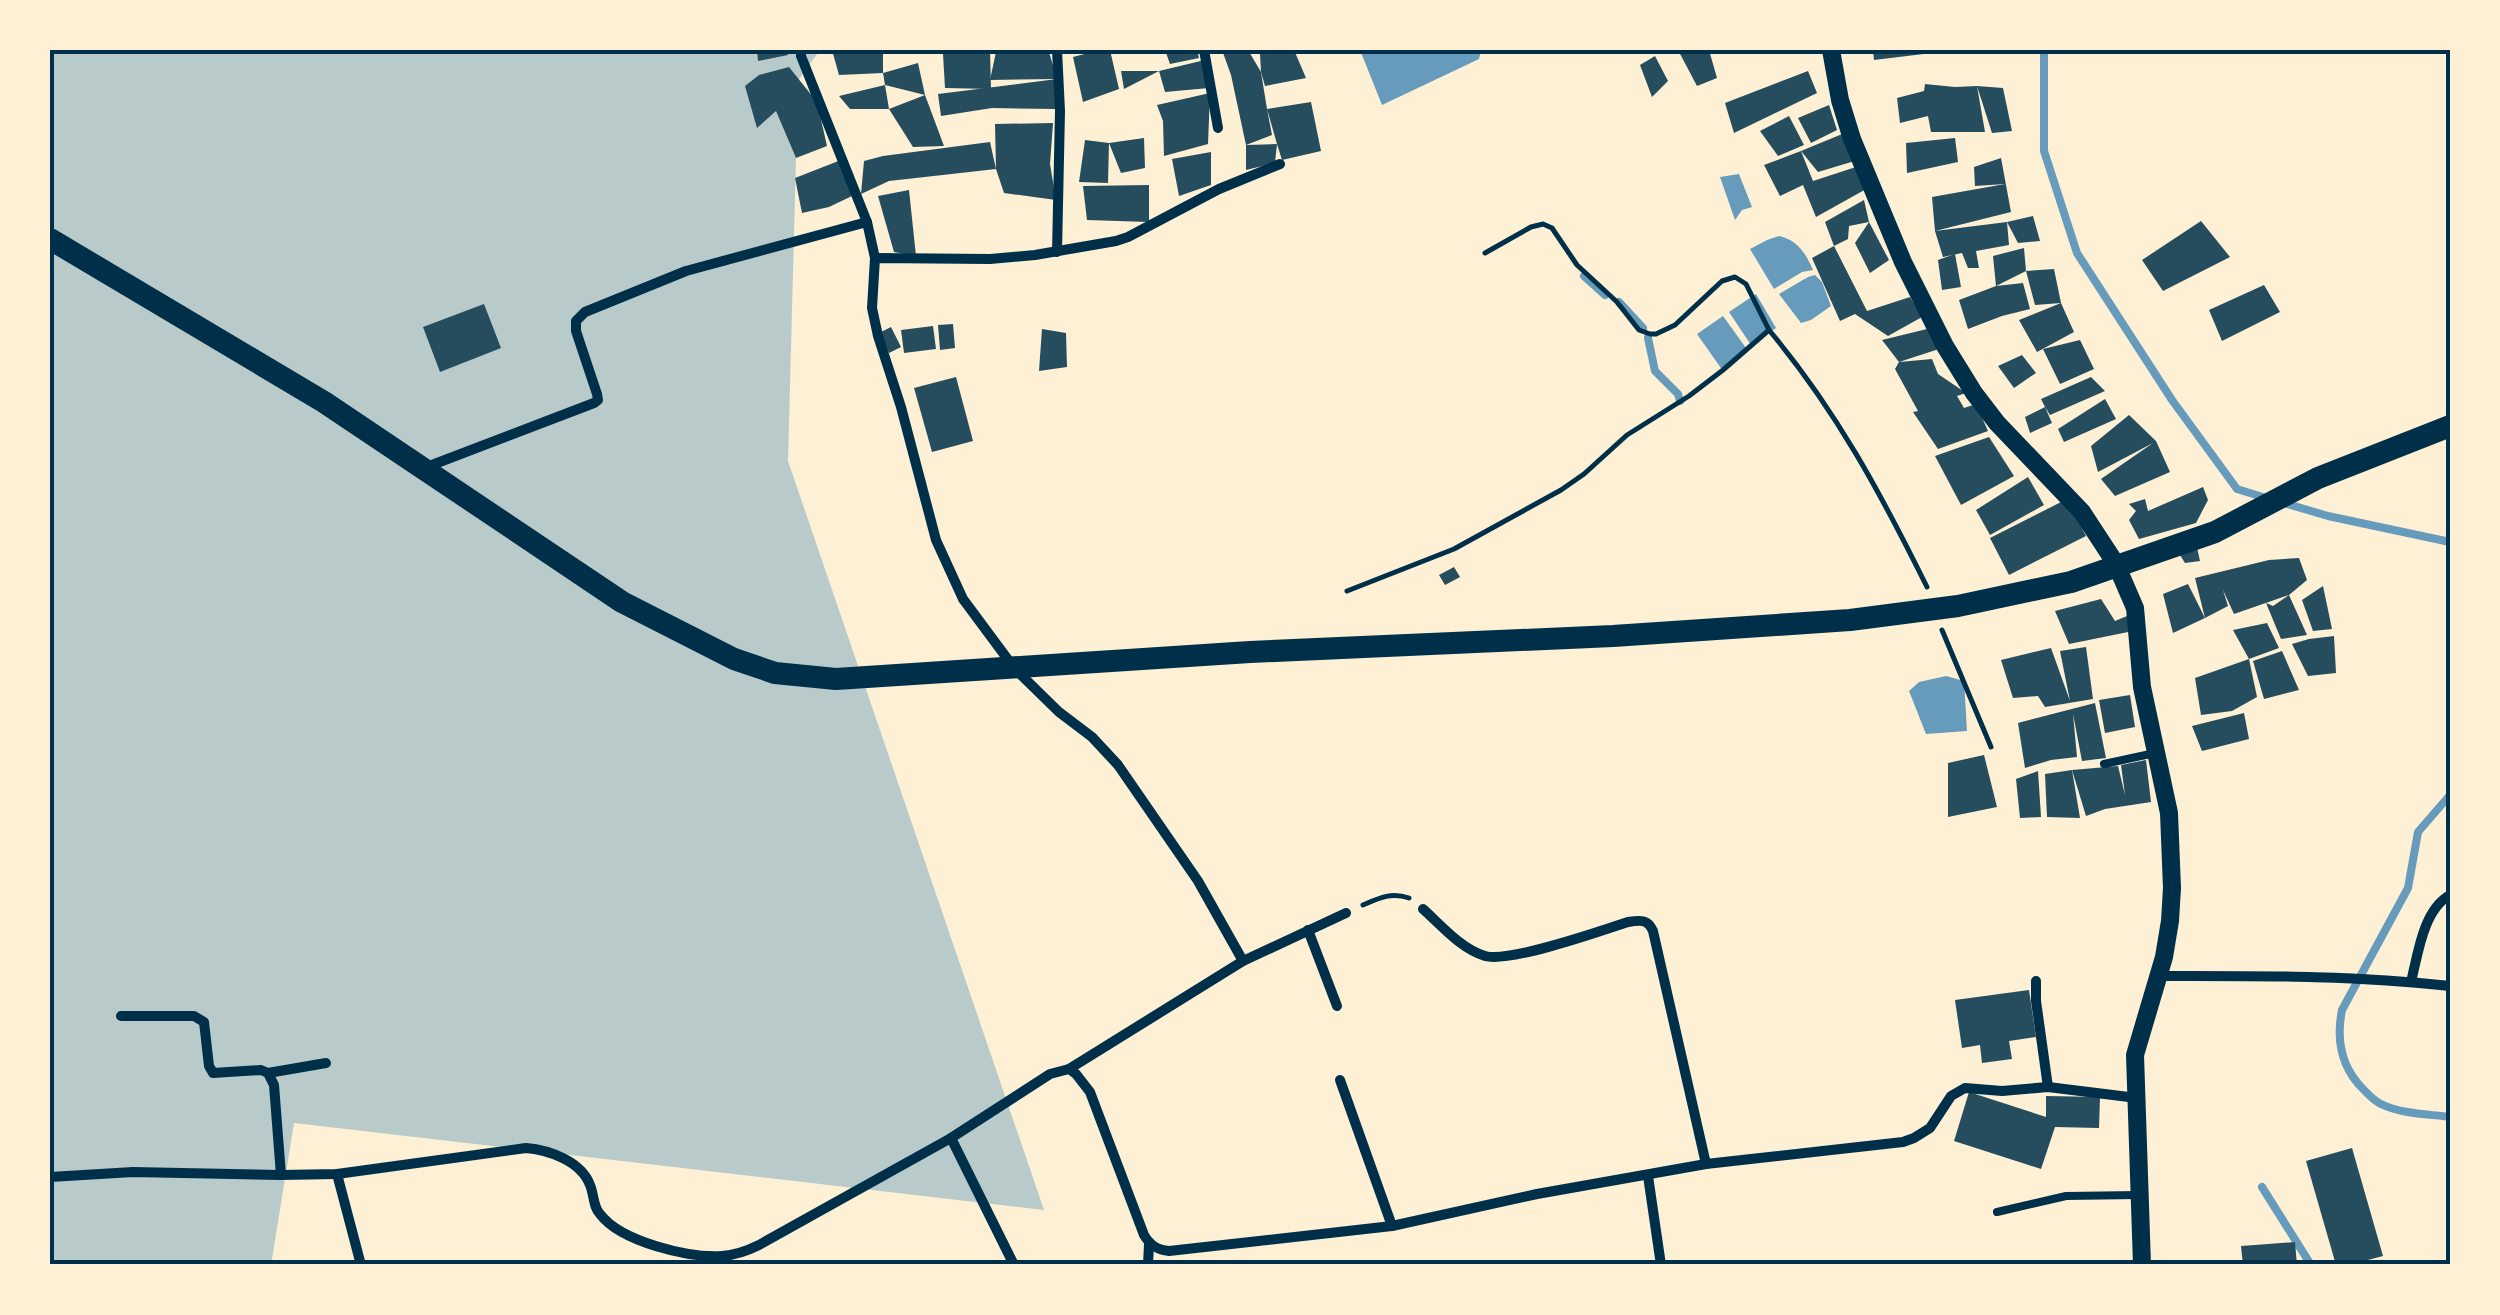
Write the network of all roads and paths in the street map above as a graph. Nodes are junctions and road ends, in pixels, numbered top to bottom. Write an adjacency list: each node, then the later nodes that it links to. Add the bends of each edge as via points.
1 (801, 50): 7 (street)
2 (1057, 50): 9 (street)
3 (1204, 50): 5 (street)
4 (1831, 50): 15 (street, via 1852,138 1945,346 1974,394 2082,512)
5 (1218, 128)
6 (1280, 164): 9 (street, via 1128,237)
7 (867, 222): 11 (street); 14 (street, via 686,271 585,312 576,331 598,400)
8 (50, 238): 14 (main road)
9 (1056, 252): 11 (street)
10 (1485, 254): 12 (path, via 1543,224 1638,330 1665,331 1735,277 1746,284)
11 (874, 258): 18 (street, via 874,321 936,540 963,599)
12 (1769, 330): 16 (path, via 1561,490 1454,549); 17 (path, via 1877,487)
13 (2450, 426): 15 (main road, via 2318,478 2215,532)
14 (423, 468): 18 (main road, via 622,602 775,674 836,679)
15 (2117, 567): 17 (main road); 20 (street, via 2136,608)
16 (1347, 591)
17 (1934, 610): 18 (main road, via 1633,635); 19 (path)
18 (1014, 669): 26 (street, via 1118,765)
19 (1990, 747)
20 (2155, 753): 21 (lane); 27 (street, via 2172,854 2170,921)
21 (2104, 764)
22 (2450, 895): 29 (street, via 2426,925)
23 (1423, 909): 24 (path, via 1393,894); 40 (street, via 1466,948 1496,958 1648,922)
24 (1346, 913): 25 (street)
25 (1308, 930): 26 (street); 31 (street)
26 (1243, 961): 34 (street)
27 (2158, 976): 29 (street); 38 (street, via 2136,1054)
28 (2036, 981): 37 (street)
29 (2410, 982): 30 (street)
30 (2450, 986)
31 (1336, 1006)
32 (121, 1016): 35 (street, via 194,1016 204,1022 214,1073)
33 (326, 1063): 35 (street)
34 (1069, 1069): 39 (street, via 1050,1074); 48 (street, via 1090,1092)
35 (268, 1073): 42 (street)
36 (1340, 1080): 47 (street)
37 (2048, 1087): 38 (street); 40 (street, via 1965,1088 1951,1096 1930,1128 1903,1142)
38 (2137, 1098): 45 (street)
39 (952, 1138): 41 (street, via 759,1245 724,1256 632,1237 598,1213 589,1180 560,1155 542,1150); 50 (street)
40 (1706, 1164): 43 (street)
41 (338, 1174): 42 (street); 49 (street)
42 (280, 1175): 44 (street)
43 (1648, 1176): 47 (street); 52 (street)
44 (50, 1177)
45 (2138, 1195): 46 (lane, via 2066,1196); 53 (street)
46 (1997, 1212)
47 (1392, 1226): 48 (street, via 1169,1251)
48 (1149, 1244): 51 (street)
49 (361, 1265)
50 (1014, 1265)
51 (1148, 1265)
52 (1661, 1265)
53 (2142, 1265)

